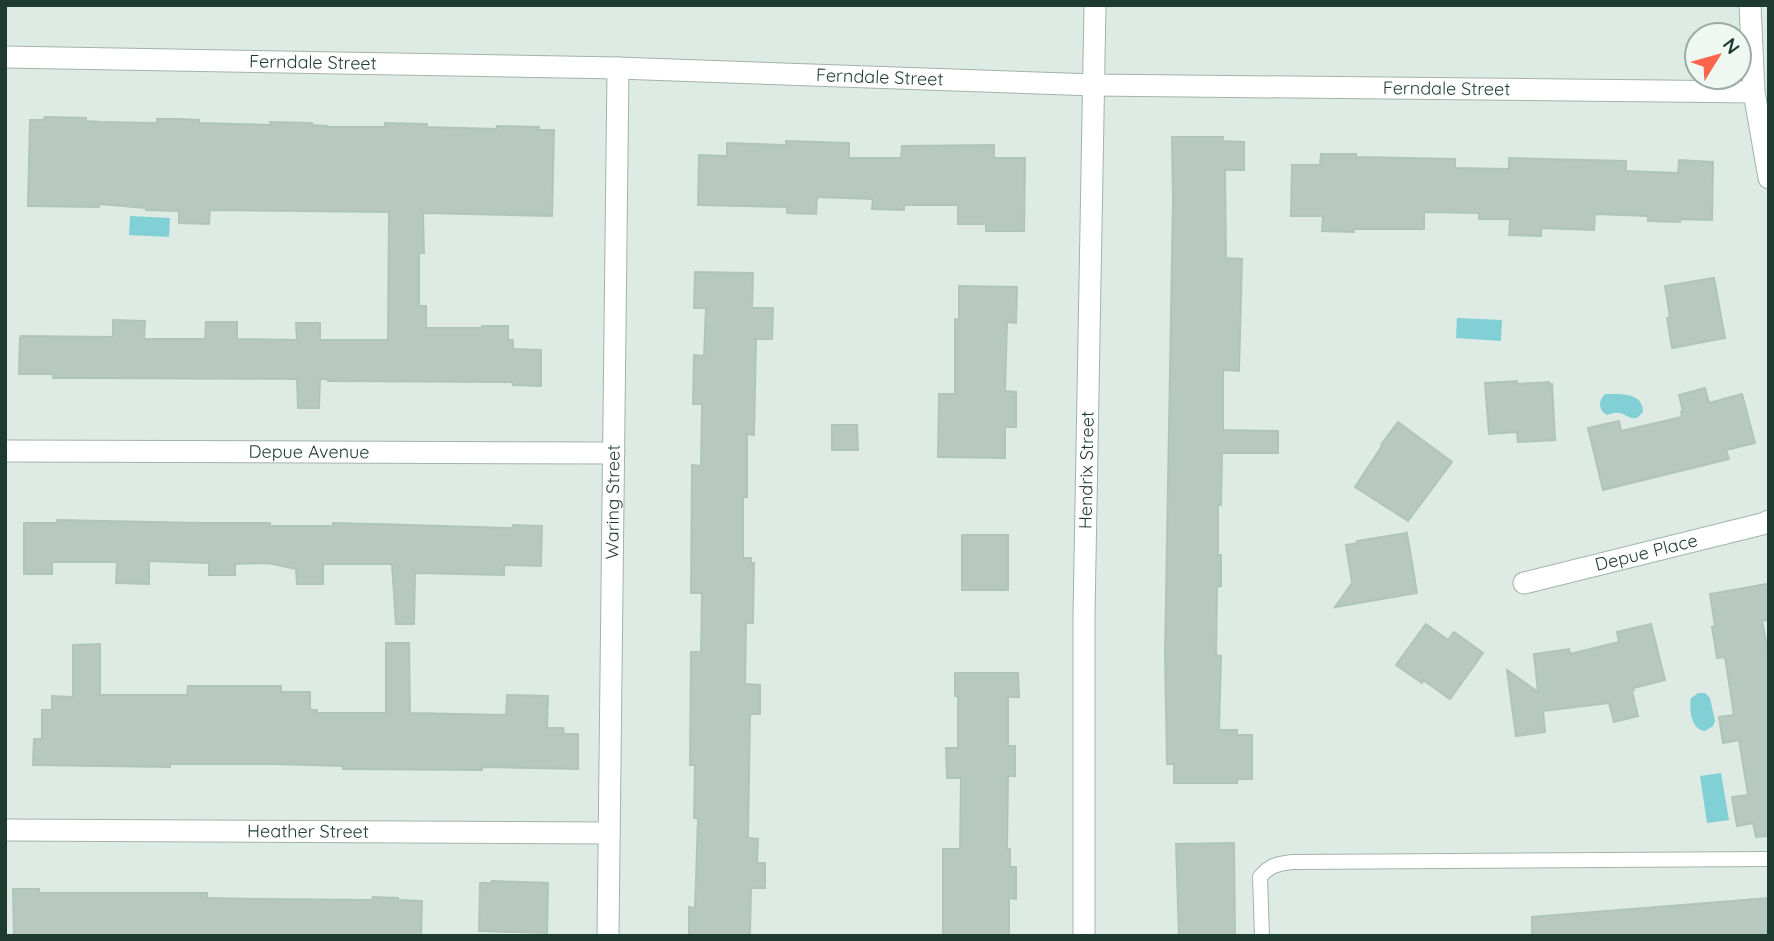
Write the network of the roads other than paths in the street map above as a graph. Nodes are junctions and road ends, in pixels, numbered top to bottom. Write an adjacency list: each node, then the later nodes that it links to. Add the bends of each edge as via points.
1 (1095, 5): 5 (street, Hendrix Street)
2 (1750, 5): 6 (street)
3 (5, 57): 4 (street, Ferndale Street)
4 (618, 68): 5 (street, Ferndale Street); 9 (street, Waring Street)
5 (1095, 85): 6 (street, Ferndale Street); 16 (street, Hendrix Street, via 1084,615)
6 (1755, 92): 7 (street)
7 (1769, 178)
8 (5, 451): 9 (street, Depue Avenue)
9 (614, 453): 13 (street, Waring Street)
10 (1769, 520): 11 (street, Depue Place)
11 (1524, 583)
12 (5, 830): 13 (street, Heather Street)
13 (608, 833): 15 (street, Waring Street)
14 (1769, 859): 17 (lane, via 1278,864 1260,877)
15 (608, 936)
16 (1084, 936)
17 (1262, 936)

